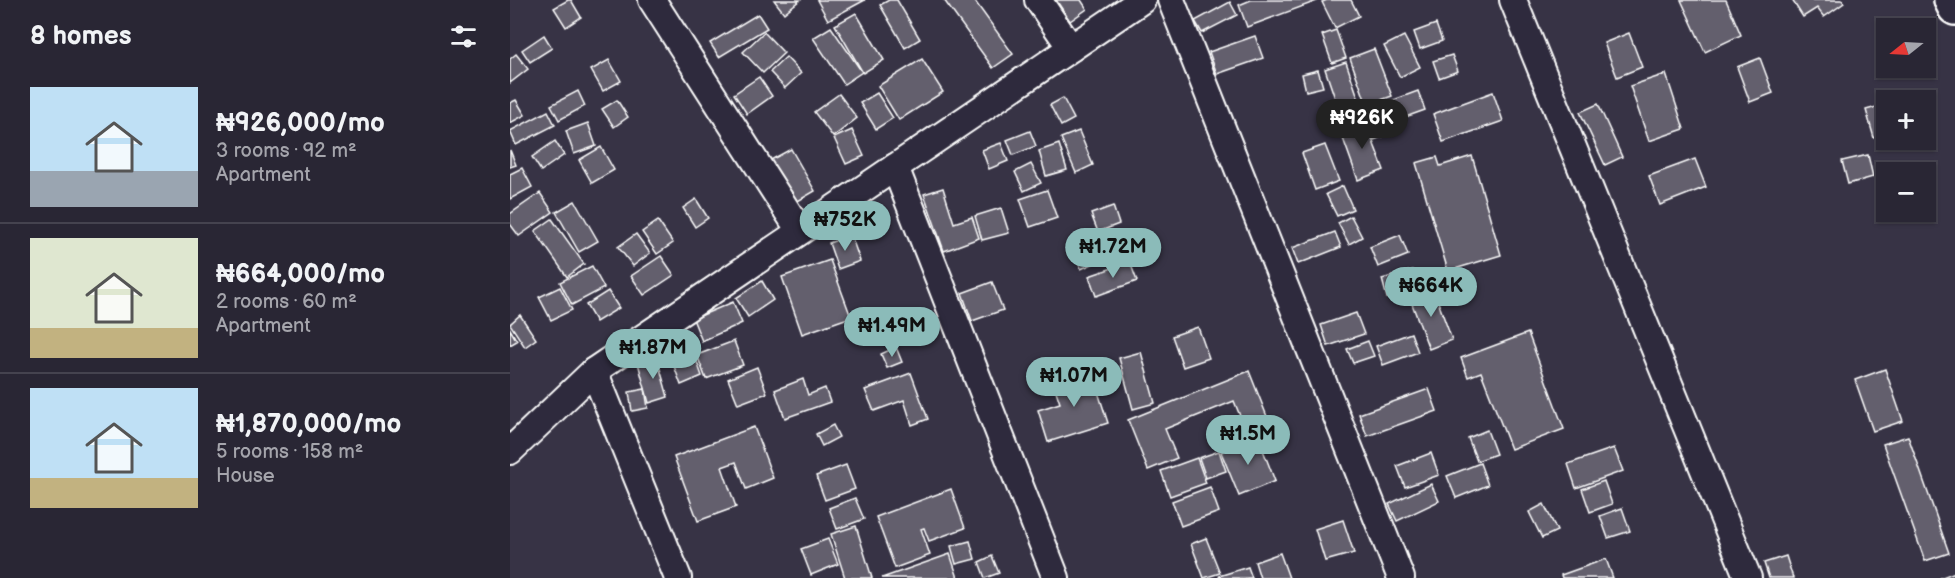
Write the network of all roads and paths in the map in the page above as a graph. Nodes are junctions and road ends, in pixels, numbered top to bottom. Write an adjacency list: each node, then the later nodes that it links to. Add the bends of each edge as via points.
1 (652, 0): 10 (street)
2 (1038, 0): 8 (street)
3 (1142, 0): 8 (street)
4 (1171, 0): 15 (street)
5 (1513, 0): 16 (street)
6 (1951, 0): 7 (highway)
7 (1955, 8)
8 (1071, 48): 9 (street)
9 (895, 167): 10 (street); 14 (street)
10 (800, 231): 11 (street)
11 (594, 371): 12 (street); 13 (street)
12 (513, 439)
13 (678, 578)
14 (1056, 578)
15 (1401, 578)
16 (1748, 578)

